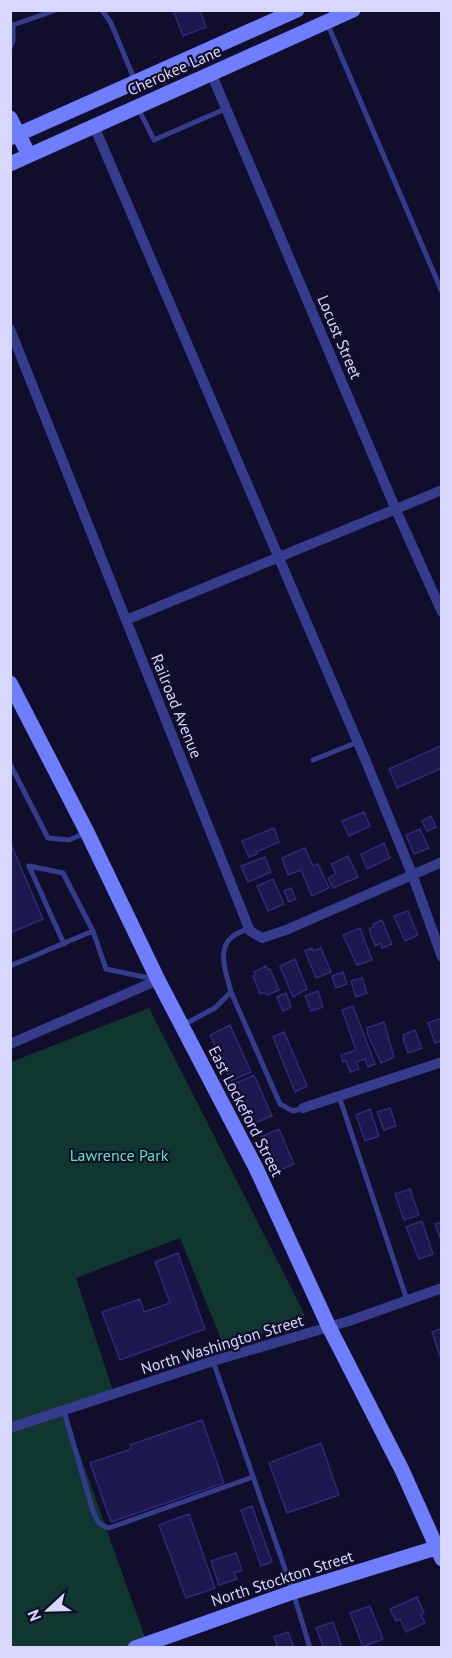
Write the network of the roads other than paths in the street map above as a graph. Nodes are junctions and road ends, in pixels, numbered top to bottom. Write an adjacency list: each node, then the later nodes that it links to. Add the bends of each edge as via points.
1 (56, 10): 6 (lane)
2 (102, 10): 9 (lane)
3 (297, 10): 9 (street, Cherokee Lane)
4 (352, 10): 5 (street, Cherokee Lane)
5 (326, 22): 8 (street, Cherokee Lane); 17 (lane)
6 (12, 25): 7 (lane)
7 (10, 48)
8 (211, 73): 10 (street, Cherokee Lane); 11 (street, Locust Street)
9 (136, 82): 14 (street, Cherokee Lane)
10 (137, 106): 11 (lane, via 154,140); 13 (street, Cherokee Lane)
11 (225, 109): 20 (street, Locust Street)
12 (10, 118): 14 (street)
13 (94, 126): 15 (street, Cherokee Lane); 21 (street)
14 (15, 137): 15 (street)
15 (29, 155): 16 (street, Cherokee Lane)
16 (10, 164)
17 (441, 292)
18 (10, 329): 23 (street, Railroad Avenue)
19 (441, 490): 20 (street)
20 (396, 510): 21 (street); 22 (street, Locust Street)
21 (279, 558): 23 (street); 25 (street)
22 (441, 612)
23 (126, 620): 31 (street, Railroad Avenue)
24 (10, 683): 28 (street, East Lockeford Street)
25 (358, 742): 26 (lane); 30 (street)
26 (313, 760)
27 (10, 764): 28 (lane, via 48,838 69,840)
28 (87, 832): 36 (street, East Lockeford Street)
29 (441, 862): 30 (street)
30 (412, 874): 31 (street, via 262,938); 34 (street)
31 (249, 928): 37 (lane, via 231,937 225,946)
32 (93, 932): 33 (lane); 33 (lane, via 63,873 29,866); 36 (lane, via 106,969)
33 (64, 944): 35 (lane)
34 (441, 957)
35 (10, 966)
36 (159, 980): 38 (street, East Lockeford Street); 39 (street)
37 (231, 992): 38 (lane, via 215,1008); 42 (lane, via 280,1104 292,1111)
38 (182, 1025): 45 (street, East Lockeford Street, via 256,1168)
39 (10, 1044)
40 (441, 1062): 41 (street)
41 (339, 1096): 42 (street); 44 (lane)
42 (303, 1108)
43 (441, 1288): 44 (street, North Washington Street)
44 (407, 1300): 45 (street, North Washington Street)
45 (329, 1327): 46 (street, North Washington Street); 50 (street, East Lockeford Street)
46 (213, 1361): 47 (street, North Washington Street); 49 (lane)
47 (64, 1411): 48 (street, North Washington Street); 49 (lane, via 92,1508 102,1526 109,1528)
48 (10, 1428)
49 (253, 1477): 51 (lane)
50 (440, 1551): 51 (street, North Stockton Street)
51 (293, 1592): 52 (street, North Stockton Street); 53 (lane)
52 (135, 1647)
53 (310, 1647)

